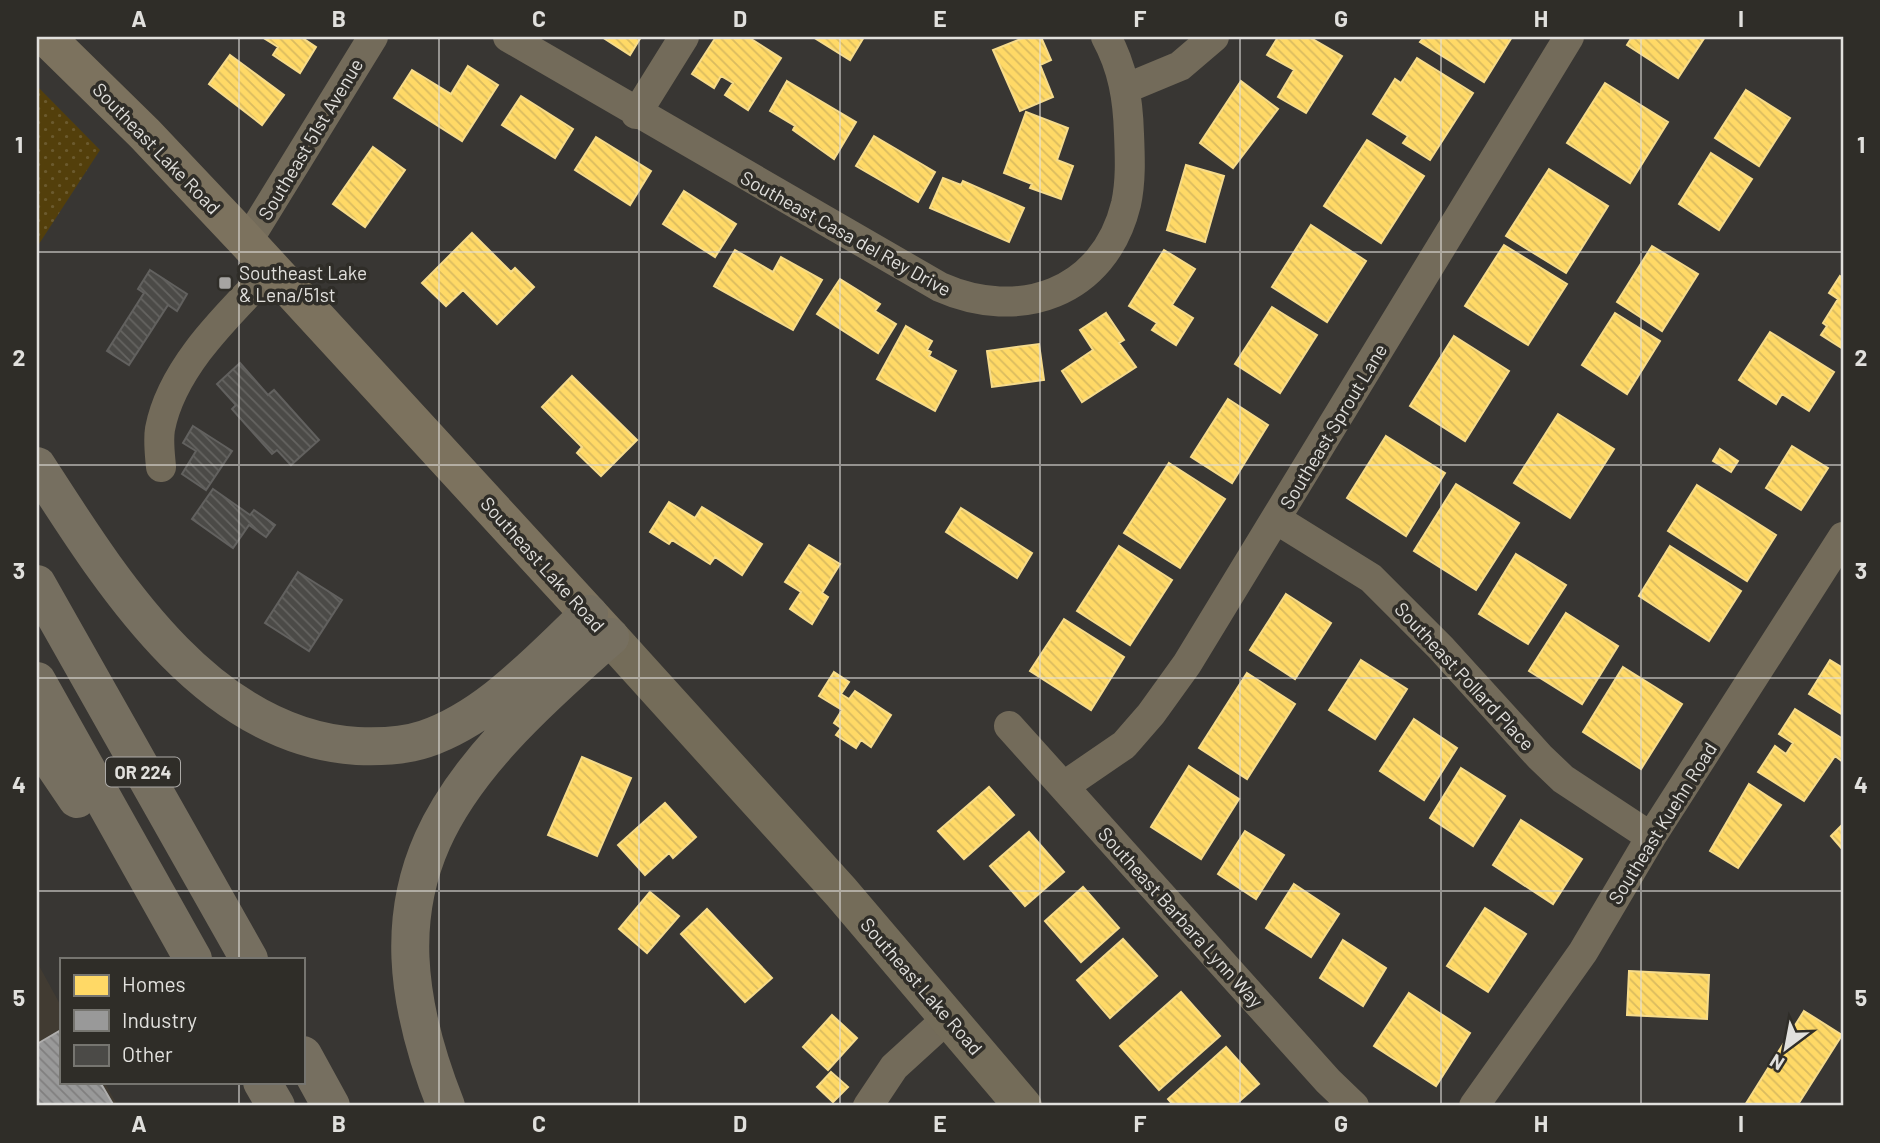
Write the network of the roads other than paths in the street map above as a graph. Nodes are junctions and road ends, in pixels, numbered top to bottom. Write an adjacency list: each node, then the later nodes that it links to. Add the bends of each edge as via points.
1 (46, 37): 10 (main road, Southeast Lake Road)
2 (373, 37): 10 (street, Southeast 51st Avenue)
3 (508, 37): 9 (street, Southeast Casa del Rey Drive)
4 (684, 37): 9 (street)
5 (1106, 37): 8 (street, Southeast Casa del Rey Drive)
6 (1214, 37): 8 (street, via 1180,66)
7 (1569, 37): 13 (street, Southeast Sprout Lane)
8 (1127, 88): 9 (street, Southeast Casa del Rey Drive, via 1130,168 1125,205 1111,241 1087,274 1059,292 1023,302 985,302 940,288)
9 (636, 114)
10 (260, 256): 12 (street, Southeast 51st Avenue, via 172,394 160,431); 16 (main road, Southeast Lake Road)
11 (37, 466): 16 (highway, via 95,556 185,663 258,715 299,735 380,747 424,739 459,723)
12 (161, 467)
13 (1276, 520): 20 (street, Southeast Sprout Lane, via 1151,714 1124,744); 21 (street, Southeast Pollard Place, via 1371,578 1563,779)
14 (1843, 537): 21 (street, Southeast Kuehn Road)
15 (37, 584): 24 (highway, OR 224)
16 (600, 626): 25 (main road, Southeast Lake Road); 30 (highway, via 463,784 428,851 414,901 410,948 414,1003)
17 (37, 681): 23 (highway, OR 224)
18 (1009, 726): 20 (street, Southeast Barbara Lynn Way)
19 (37, 740): 22 (highway)
20 (1064, 786): 33 (street, Southeast Barbara Lynn Way)
21 (1651, 837): 34 (street, Southeast Kuehn Road, via 1583,953)
22 (187, 958)
23 (192, 958)
24 (248, 958)
25 (950, 1016): 31 (street, via 894,1067); 32 (main road, Southeast Lake Road)
26 (304, 1057): 29 (highway)
27 (263, 1084): 28 (highway)
28 (276, 1106)
29 (331, 1106)
30 (446, 1106)
31 (868, 1106)
32 (1023, 1106)
33 (1354, 1106)
34 (1474, 1106)

